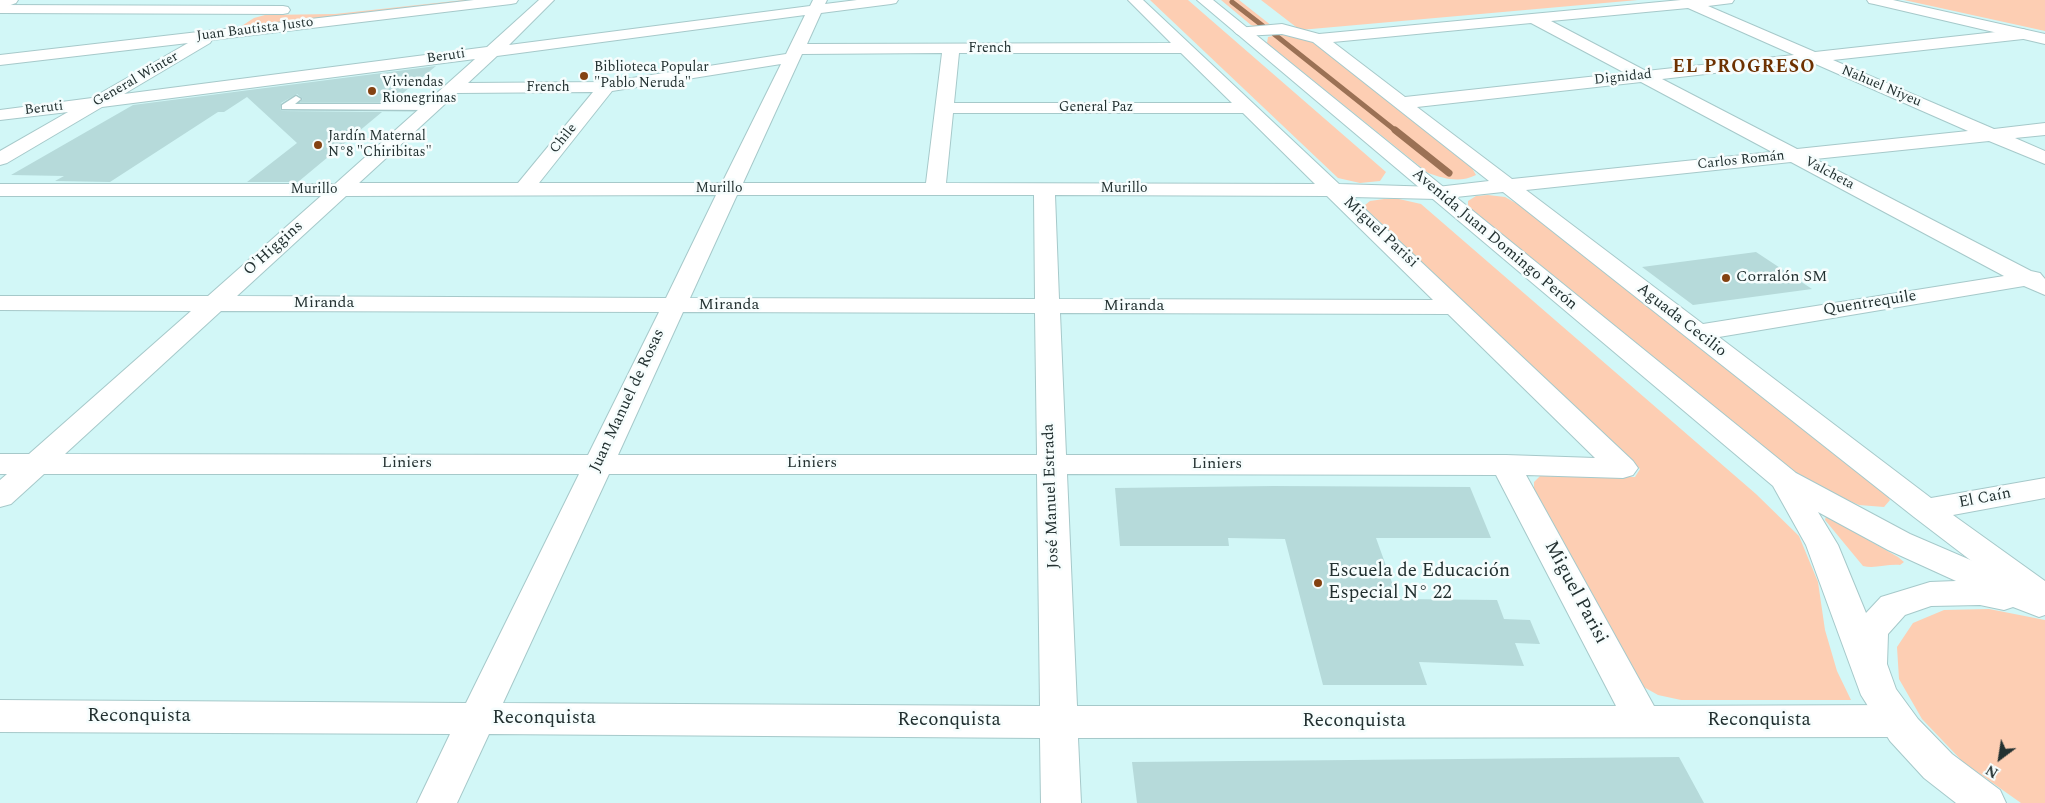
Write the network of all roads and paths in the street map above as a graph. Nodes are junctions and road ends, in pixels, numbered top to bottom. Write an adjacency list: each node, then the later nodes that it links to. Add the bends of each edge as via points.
1 (11, 0): 12 (street)
2 (271, 0): 15 (street, General Winter)
3 (439, 0): 15 (street, Juan Bautista Justo)
4 (511, 0): 19 (street, Juan Bautista Justo)
5 (547, 0): 24 (street, O'Higgins)
6 (891, 0): 13 (street, Beruti)
7 (1135, 0): 22 (street, Miguel Parisi)
8 (1204, 0): 17 (street, Avenida Juan Domingo Perón)
9 (1726, 0): 11 (street)
10 (1874, 0): 18 (street)
11 (1690, 4): 16 (street); 26 (street, Nahuel Niyeu)
12 (0, 5)
13 (818, 5): 24 (street, Beruti); 25 (street, Juan Manuel de Rosas)
14 (0, 10): 15 (street, Juan Bautista Justo)
15 (251, 12): 19 (street, General Winter)
16 (1533, 18): 20 (street); 28 (street, Valcheta)
17 (1242, 31): 20 (street, via 1282,29); 51 (street, Avenida Juan Domingo Perón)
18 (2022, 34): 21 (street); 26 (street, Dignidad)
19 (214, 35): 27 (street, Juan Bautista Justo); 32 (street, General Winter)
20 (1319, 39): 33 (street, Aguada Cecilio)
21 (2045, 39)
22 (1184, 48): 23 (street, French); 36 (street, Miguel Parisi)
23 (950, 49): 25 (street, French); 35 (street)
24 (491, 51): 29 (street, O'Higgins); 32 (street, Beruti)
25 (793, 54): 30 (street, French); 46 (street, Juan Manuel de Rosas)
26 (1813, 57): 28 (street, Dignidad); 39 (street, Nahuel Niyeu)
27 (0, 60)
28 (1642, 76): 33 (street, Dignidad); 40 (street, Valcheta)
29 (454, 88): 30 (street, French); 34 (street, O'Higgins)
30 (606, 88): 49 (street, Chile)
31 (296, 99): 34 (lane, via 285,107)
32 (97, 103): 37 (street, Beruti); 42 (street, General Winter)
33 (1402, 103): 43 (street, Aguada Cecilio)
34 (431, 107): 48 (street, O'Higgins)
35 (945, 108): 36 (street, General Paz); 44 (street)
36 (1247, 108): 50 (street, Miguel Parisi)
37 (0, 115)
38 (2045, 129): 39 (street, Carlos Román)
39 (1992, 134): 40 (street, Carlos Román); 41 (street, Nahuel Niyeu)
40 (1793, 156): 43 (street, Carlos Román); 52 (street, Valcheta)
41 (2045, 158)
42 (0, 159)
43 (1507, 185): 51 (street, Carlos Román); 58 (street, Aguada Cecilio)
44 (936, 188): 45 (street, Murillo); 46 (street, Murillo)
45 (1044, 188): 50 (street, Murillo); 56 (street, José Manuel Estrada)
46 (729, 189): 49 (street, Murillo); 55 (street, Juan Manuel de Rosas)
47 (0, 190): 48 (street, Murillo)
48 (341, 190): 49 (street, Murillo); 54 (street, O'Higgins)
49 (523, 190)
50 (1334, 190): 51 (street, Murillo); 57 (street, Miguel Parisi)
51 (1437, 193): 65 (street, Avenida Juan Domingo Perón)
52 (2039, 281): 58 (street, Quentrequile)
53 (0, 303): 54 (street, Miranda)
54 (213, 304): 55 (street, Miranda); 60 (street, O'Higgins)
55 (674, 305): 56 (street, Miranda); 61 (street, Juan Manuel de Rosas)
56 (1047, 307): 57 (street, Miranda); 62 (street, José Manuel Estrada)
57 (1457, 307): 64 (street, Miguel Parisi)
58 (1696, 333): 68 (street, Aguada Cecilio)
59 (0, 464): 60 (street, Liniers)
60 (36, 464): 61 (street, Liniers); 67 (street, O'Higgins)
61 (598, 464): 62 (street, Liniers); 72 (street, Juan Manuel de Rosas)
62 (1052, 464): 63 (street, Liniers); 75 (street, José Manuel Estrada)
63 (1506, 465): 64 (street, Liniers); 73 (street, Miguel Parisi)
64 (1623, 468)
65 (1784, 480): 69 (street, Avenida Juan Domingo Perón, via 1899,542); 70 (street, Avenida Juan Domingo Perón, via 1822,545)
66 (2045, 488): 68 (street, El Caín)
67 (0, 497)
68 (1925, 510): 69 (street, Aguada Cecilio)
69 (2043, 603): 70 (street, Avenida Juan Domingo Perón, via 1980,593 1930,594 1893,606 1871,630)
70 (1869, 664): 74 (street, Avenida Juan Domingo Perón, via 1880,696)
71 (0, 716): 72 (street, Reconquista)
72 (477, 718): 75 (street, Reconquista); 77 (street, Juan Manuel de Rosas)
73 (1643, 721): 74 (street, Reconquista); 75 (street, Reconquista)
74 (1898, 721): 76 (street, Avenida Juan Domingo Perón)
75 (1058, 722): 78 (street, José Manuel Estrada)
76 (1938, 766): 79 (street); 80 (street, Avenida Juan Domingo Perón)
77 (437, 803)
78 (1061, 803)
79 (1976, 803)
80 (1986, 803)

